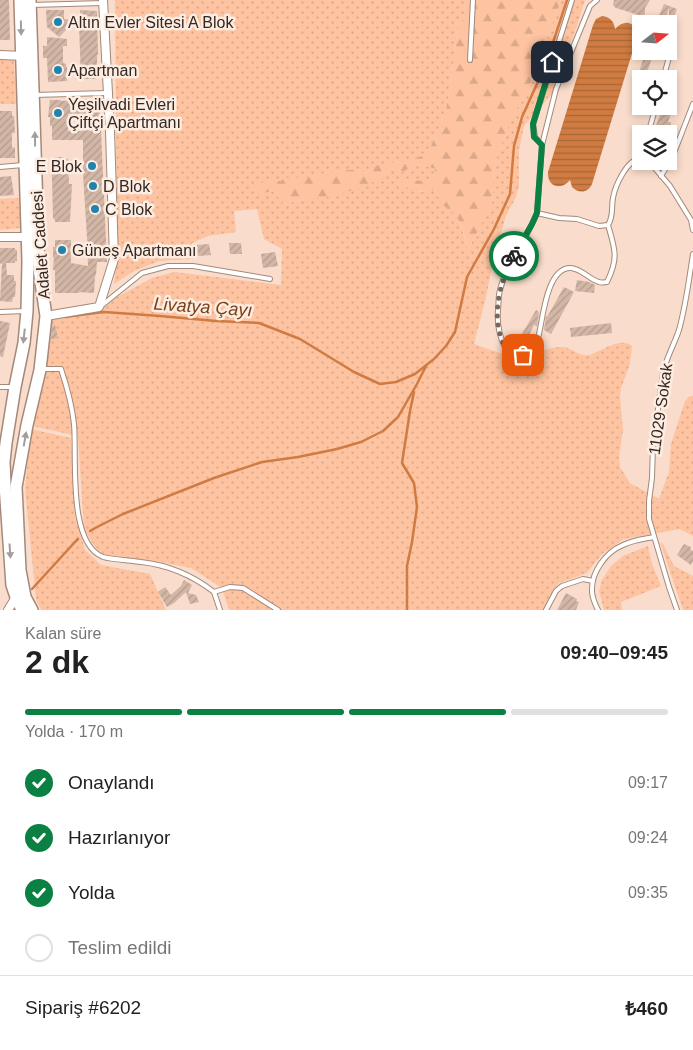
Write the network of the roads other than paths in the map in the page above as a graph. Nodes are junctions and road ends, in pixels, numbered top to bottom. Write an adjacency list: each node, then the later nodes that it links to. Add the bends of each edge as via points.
1 (473, 0): 8 (lane)
2 (572, 0): 12 (lane, via 533,124 534,137)
3 (597, 0): 12 (lane, via 590,6 556,89)
4 (27, 2): 5 (lane); 7 (street, Adalet Caddesi)
5 (103, 2): 9 (street)
6 (0, 55): 7 (street)
7 (27, 56): 10 (street, Adalet Caddesi); 14 (street, Adalet Caddesi)
8 (470, 60)
9 (108, 92): 10 (lane); 26 (street, via 114,259)
10 (34, 95): 29 (street, Adalet Caddesi, one-way to 10, via 39,269)
11 (693, 104): 17 (lane, via 672,158)
12 (542, 145): 18 (lane)
13 (632, 161): 19 (lane, via 624,170 613,197 612,219)
14 (26, 165): 15 (lane); 22 (street, Adalet Caddesi)
15 (0, 167)
16 (656, 170): 17 (lane)
17 (661, 176): 20 (lane, via 670,186)
18 (537, 213): 19 (lane); 19 (lane, via 500,290 497,316 500,338 505,347 523,355 532,352 539,336 544,303 556,275 571,268 599,282 607,282 615,256)
19 (608, 225)
20 (693, 230)
21 (0, 237): 22 (street)
22 (27, 237): 27 (street, Adalet Caddesi)
23 (693, 254): 24 (lane, 11029 Sokak)
24 (691, 274): 34 (lane, 11029 Sokak, via 678,331 663,373 649,502)
25 (270, 279): 26 (lane, via 193,266 168,266 142,273)
26 (100, 307): 29 (street)
27 (27, 310): 28 (lane); 32 (street, Adalet Caddesi, one-way to 32)
28 (0, 312)
29 (46, 316): 30 (street, Adalet Caddesi)
30 (40, 370): 33 (street, Adalet Caddesi, one-way to 30, via 27,425); 36 (lane, via 61,369 70,397 78,515 91,548 104,557 154,563 180,571)
31 (0, 387): 32 (lane)
32 (15, 387): 33 (street, Adalet Caddesi, via 4,462)
33 (7, 485): 37 (street, via 20,570)
34 (654, 537): 35 (lane, via 622,545 610,552); 45 (lane, 11029 Sokak)
35 (593, 582): 43 (lane, via 583,579 562,586); 44 (lane, via 592,592)
36 (214, 592): 41 (lane); 42 (lane, via 230,587 243,588)
37 (20, 597): 38 (street); 39 (street); 40 (street)
38 (8, 610)
39 (22, 610)
40 (32, 610)
41 (220, 610)
42 (278, 610)
43 (546, 610)
44 (598, 610)
45 (677, 610)

